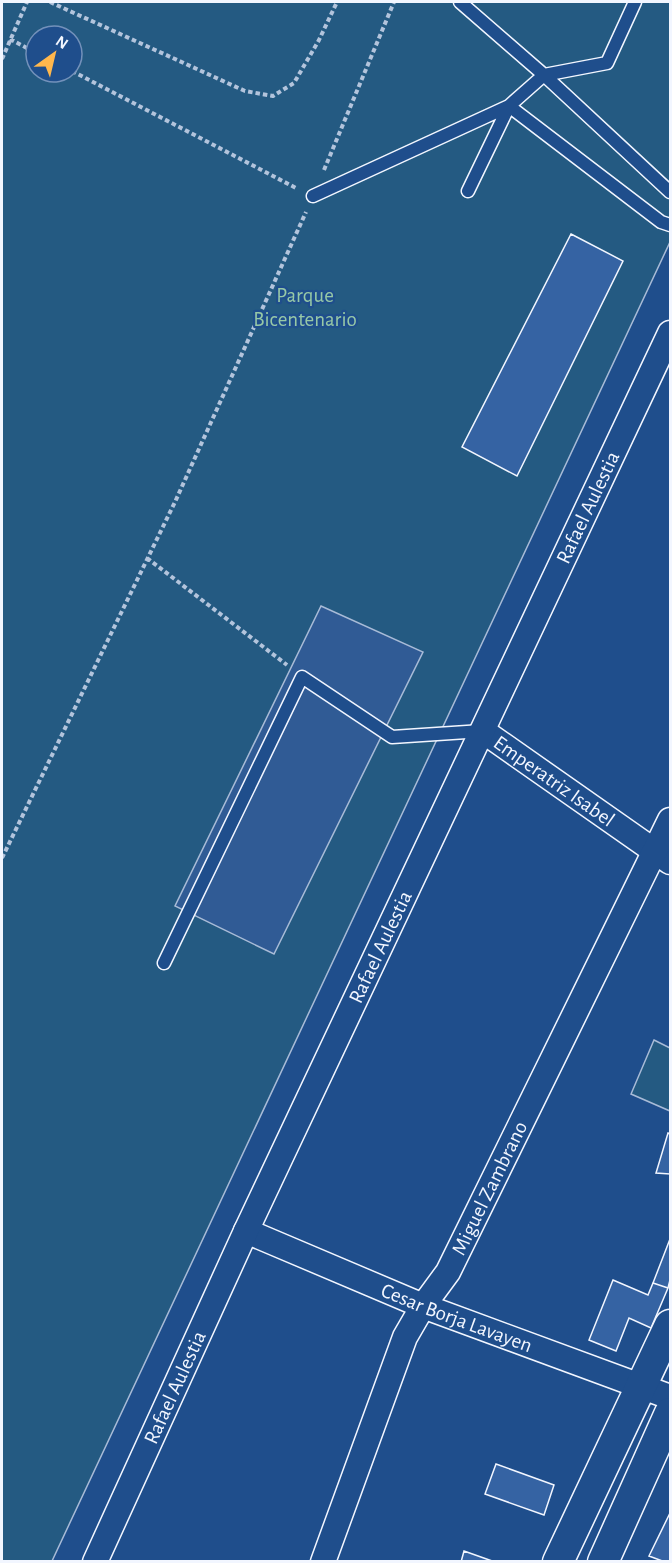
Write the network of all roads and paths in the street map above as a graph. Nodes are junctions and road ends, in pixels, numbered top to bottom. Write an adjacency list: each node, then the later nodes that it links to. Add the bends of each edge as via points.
1 (27, 2): 7 (path)
2 (50, 2): 3 (path, via 244,91 273,96 294,83)
3 (337, 2)
4 (394, 2): 15 (path)
5 (460, 2): 10 (lane)
6 (635, 2): 10 (lane, via 607,63)
7 (10, 39): 8 (path); 9 (path)
8 (24, 47)
9 (2, 58)
10 (544, 75): 12 (lane); 14 (lane)
11 (84, 77): 15 (path)
12 (509, 106): 13 (lane); 15 (lane); 16 (lane)
13 (468, 191)
14 (670, 192)
15 (313, 196): 18 (path)
16 (670, 225)
17 (670, 333): 20 (street, Rafael Aulestia)
18 (147, 558): 19 (path); 23 (path)
19 (302, 677): 20 (lane, Emperatriz Isabel, via 392,737); 24 (lane)
20 (483, 731): 22 (street, Emperatriz Isabel); 25 (street, Rafael Aulestia)
21 (670, 820): 22 (street, Miguel Zambrano)
22 (663, 857): 26 (street, Miguel Zambrano, via 448,1272)
23 (2, 858)
24 (164, 963)
25 (246, 1231): 26 (street, Cesar Borja Lavayen); 31 (street, Rafael Aulestia)
26 (423, 1306): 28 (street, Cesar Borja Lavayen); 32 (street, Miguel Zambrano, via 405,1337)
27 (670, 1325): 28 (street)
28 (641, 1388): 29 (street, Cesar Borja Lavayen); 33 (street)
29 (670, 1397)
30 (670, 1413): 34 (street)
31 (95, 1562)
32 (324, 1562)
33 (558, 1562)
34 (603, 1562)

